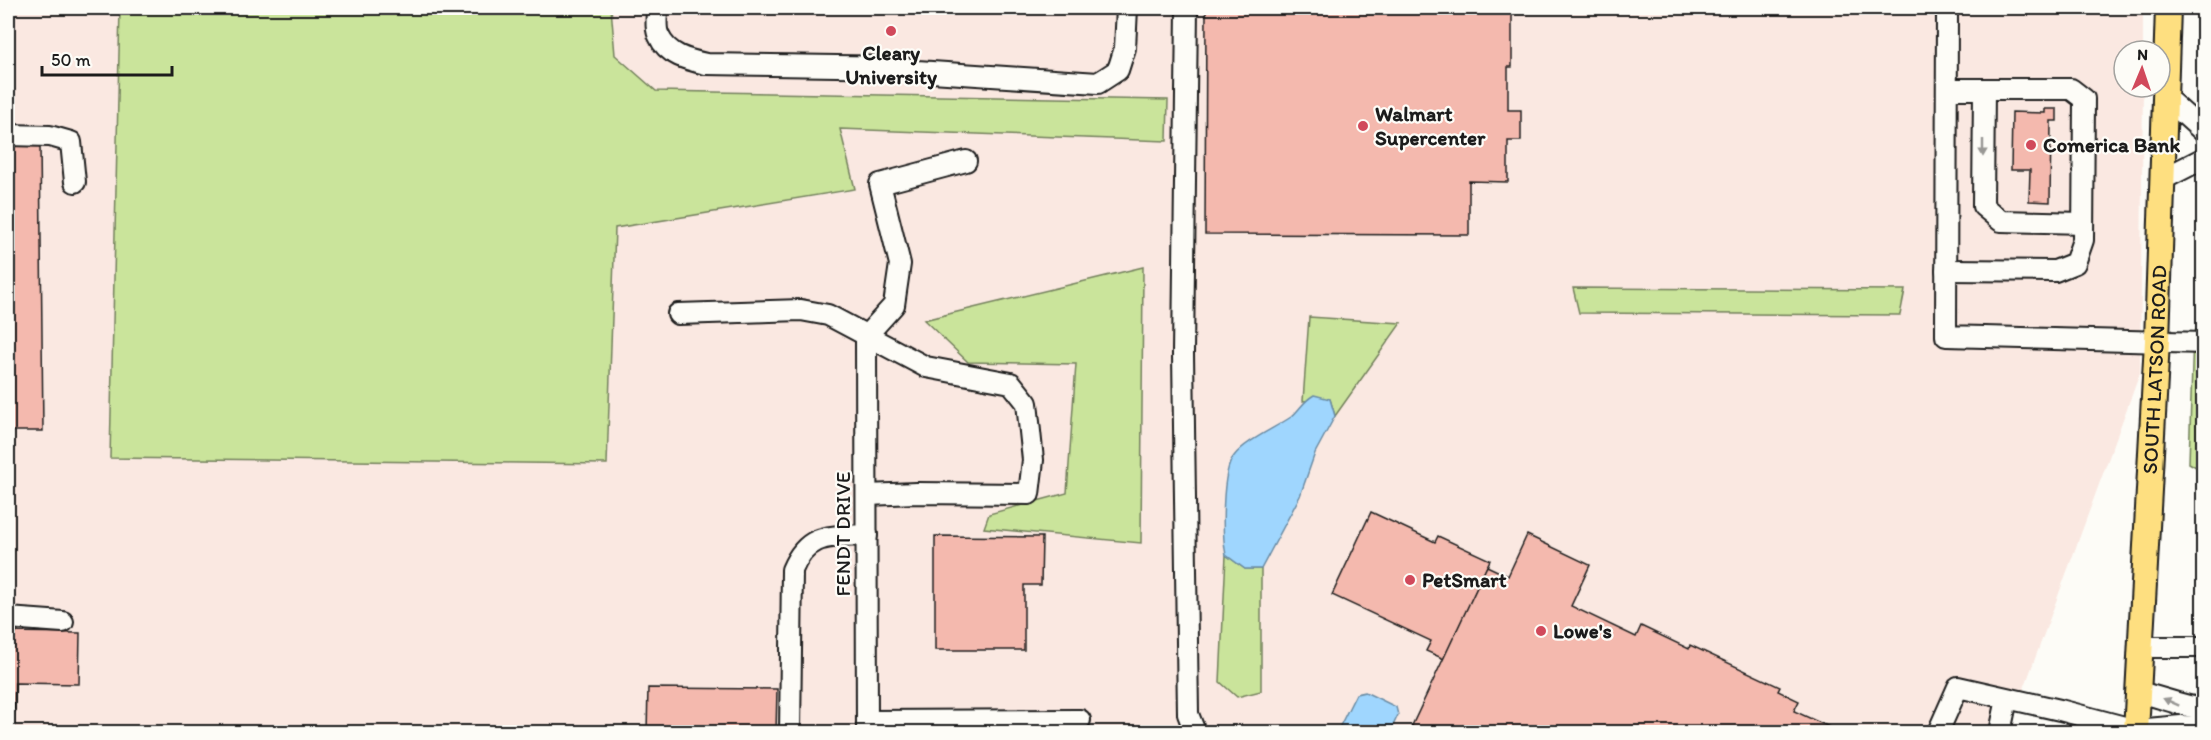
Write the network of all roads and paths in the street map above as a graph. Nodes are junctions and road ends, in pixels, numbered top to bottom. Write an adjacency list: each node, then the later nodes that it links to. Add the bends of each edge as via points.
1 (657, 8): 2 (street, via 658,35 668,50 706,64 902,67 917,72 1098,83 1118,70 1125,48)
2 (1127, 8)
3 (1187, 8): 37 (street, via 1182,354 1188,714)
4 (1947, 8): 7 (street)
5 (2168, 8): 6 (main road, SOUTH LATSON ROAD)
6 (2167, 39)
7 (1947, 89): 8 (street); 18 (street)
8 (1983, 89): 17 (street, one-way to 17, via 1983,206 2001,221); 17 (street, via 2071,89 2084,99)
9 (2165, 99): 15 (main road, SOUTH LATSON ROAD)
10 (2167, 99): 11 (street)
11 (2204, 132)
12 (8, 135): 16 (street, via 50,136 71,142)
13 (2204, 158): 15 (street)
14 (966, 161): 20 (street, via 880,184 900,264 894,305)
15 (2163, 179): 21 (main road, SOUTH LATSON ROAD)
16 (75, 182)
17 (2083, 223): 18 (street, via 2083,240 2075,263 2055,271)
18 (1946, 270): 21 (street, via 1946,336)
19 (678, 314): 20 (street, via 801,310 828,315)
20 (866, 336): 23 (street, FENDT DRIVE); 23 (street, via 926,367 1011,383 1027,403 1033,460 1029,494)
21 (2157, 341): 22 (street); 27 (main road, SOUTH LATSON ROAD)
22 (2204, 343)
23 (867, 495): 24 (street, FENDT DRIVE)
24 (867, 535): 33 (street, FENDT DRIVE); 36 (street, via 813,541 799,554 792,570)
25 (8, 618): 26 (street)
26 (63, 622)
27 (2141, 647): 28 (street); 29 (main road, SOUTH LATSON ROAD)
28 (2204, 647)
29 (2138, 692): 31 (street, one-way to 29); 35 (main road, SOUTH LATSON ROAD)
30 (2007, 699): 35 (street); 38 (street, via 1958,687); 39 (street)
31 (2204, 709)
32 (1080, 720): 33 (street)
33 (867, 727)
34 (2204, 727): 35 (street)
35 (2136, 731)
36 (790, 732)
37 (1195, 732)
38 (1938, 732)
39 (2000, 732)

